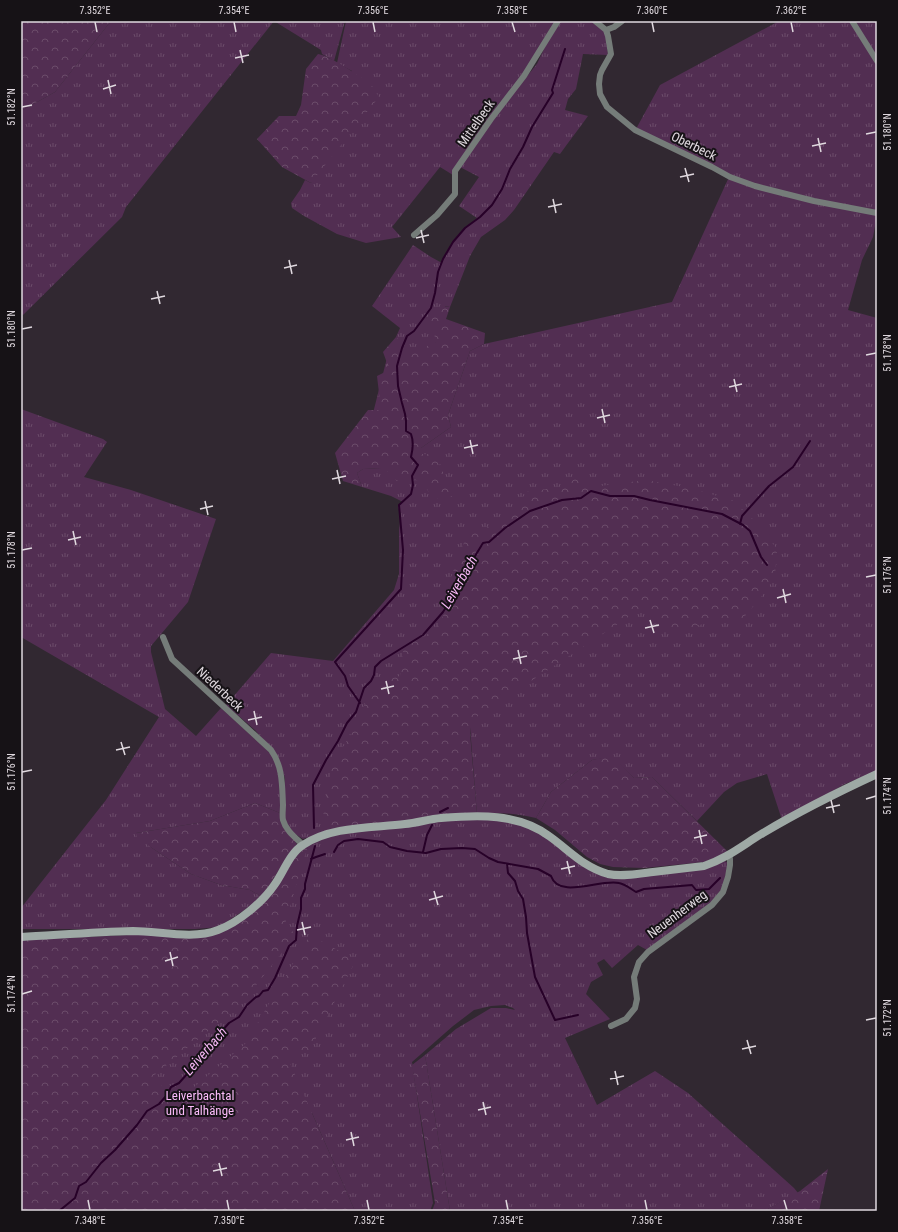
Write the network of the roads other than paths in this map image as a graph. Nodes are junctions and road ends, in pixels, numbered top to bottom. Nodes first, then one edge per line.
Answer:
1 (558, 21) edge
2 (595, 21) edge
3 (622, 21) edge
4 (852, 21) edge
5 (606, 30) junction
6 (877, 60) edge
7 (877, 213) edge
8 (414, 235) dead end
9 (163, 637) dead end
10 (877, 774) edge
11 (303, 845) junction
12 (729, 856) junction
13 (21, 937) edge
14 (611, 1026) dead end

1 - 8 street, Mittelbeck
2 - 5 street
3 - 5 street
4 - 6 street
5 - 7 street, Oberbeck
9 - 11 street, Niederbeck
10 - 12 street
11 - 12 street
11 - 13 street
12 - 14 street, Neuenherweg

